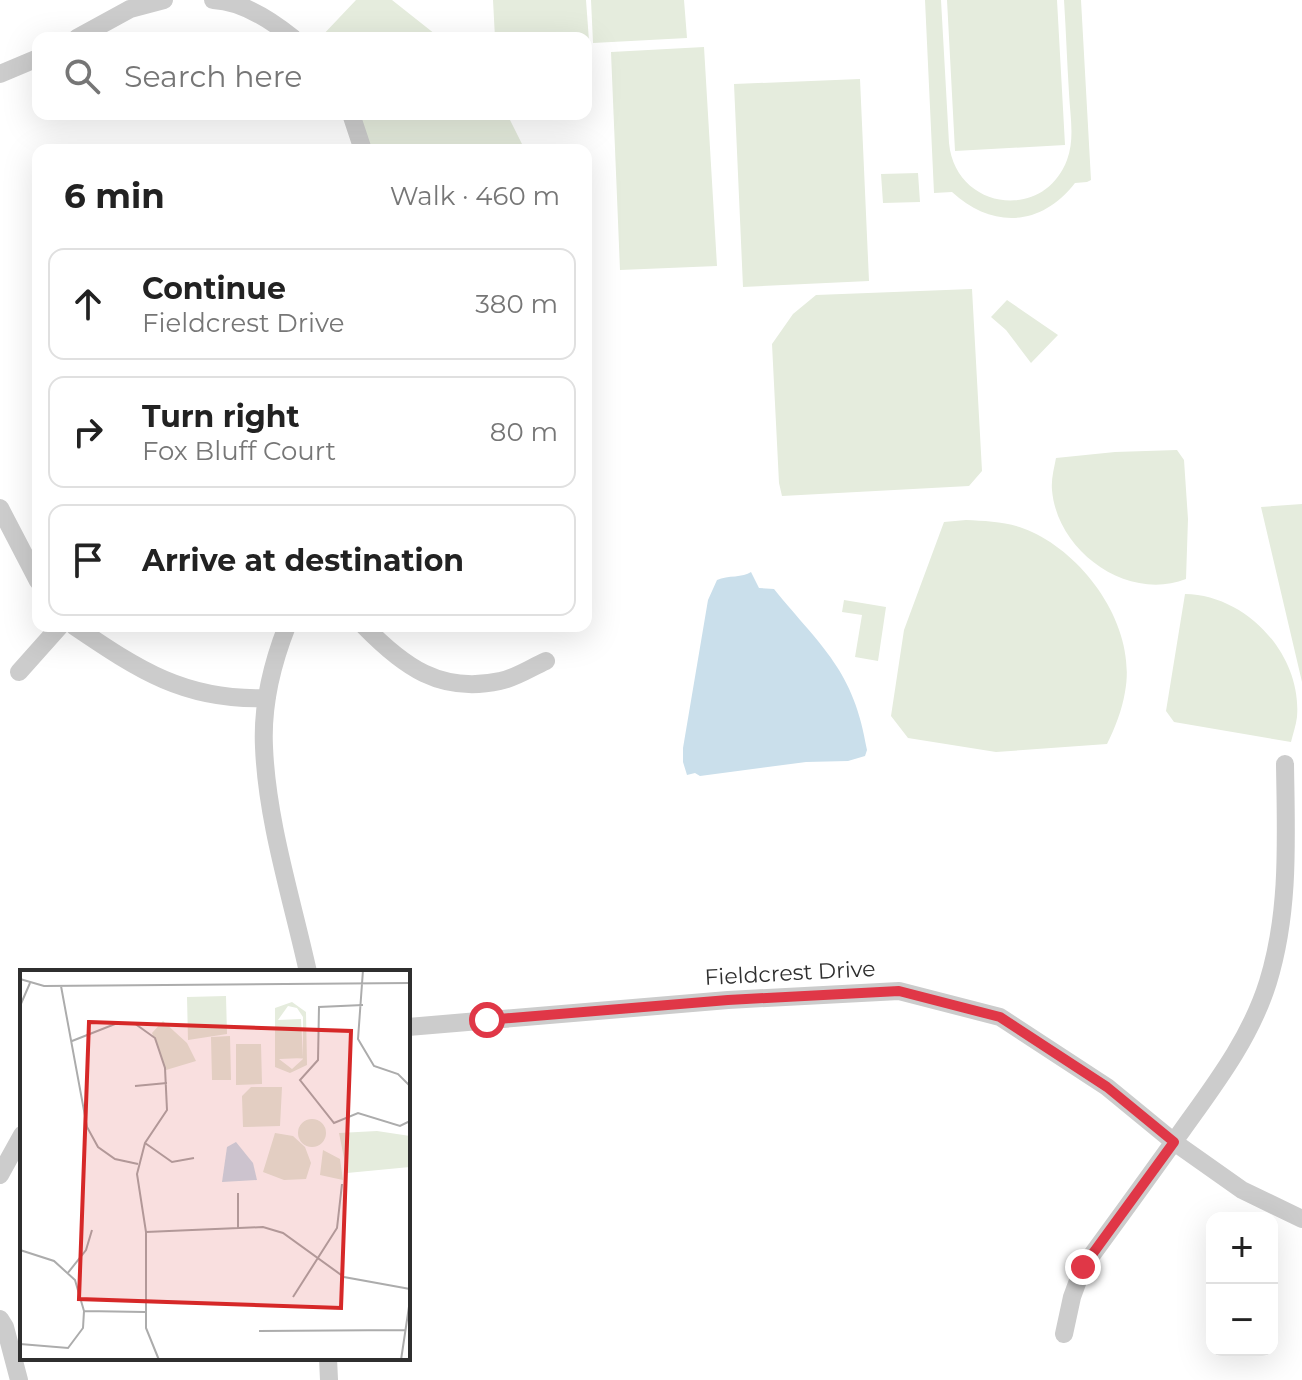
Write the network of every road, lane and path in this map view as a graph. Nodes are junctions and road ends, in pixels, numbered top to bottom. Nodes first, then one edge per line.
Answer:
1 (164, 0) edge
2 (213, 0) edge
3 (88, 32) edge
4 (286, 32) edge
5 (32, 61) edge
6 (0, 74) edge
7 (353, 120) edge
8 (361, 144) edge
9 (0, 508) edge
10 (32, 569) edge
11 (55, 632) edge
12 (83, 632) edge
13 (285, 632) edge
14 (371, 632) edge
15 (546, 661) dead end
16 (19, 672) dead end
17 (267, 698) junction
18 (1285, 764) dead end
19 (308, 970) edge
20 (410, 1027) edge
21 (20, 1139) edge
22 (1174, 1142) junction
23 (0, 1175) edge
24 (1302, 1219) edge
25 (0, 1319) edge
26 (1064, 1334) dead end
27 (328, 1360) edge
28 (19, 1380) edge
29 (329, 1380) edge

1 - 3 street
2 - 4 street
5 - 6 street
7 - 8 street
9 - 10 street
11 - 16 street
12 - 17 street
13 - 17 street
14 - 15 street
17 - 19 street
18 - 22 street
20 - 22 street, Fieldcrest Drive
21 - 23 street
22 - 24 street, Fieldcrest Drive
22 - 26 street
25 - 28 street
27 - 29 street

